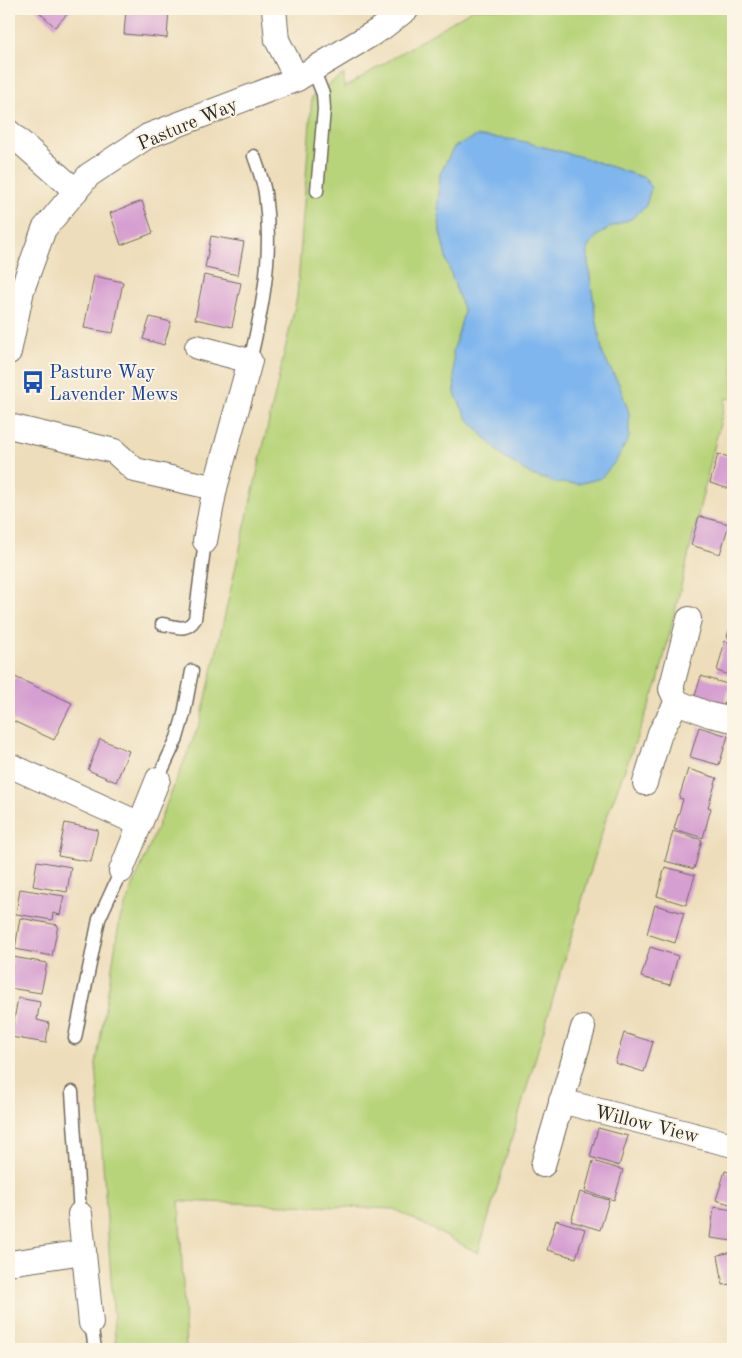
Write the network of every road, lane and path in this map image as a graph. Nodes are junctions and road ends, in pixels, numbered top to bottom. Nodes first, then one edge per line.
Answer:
1 (274, 9) edge
2 (407, 9) edge
3 (305, 74) junction
4 (9, 132) edge
5 (254, 156) dead end
6 (76, 191) junction
7 (316, 191) dead end
8 (197, 347) dead end
9 (9, 352) edge
10 (250, 361) junction
11 (9, 426) edge
12 (214, 488) junction
13 (205, 541) joint
14 (689, 619) dead end
15 (162, 624) dead end
16 (192, 671) dead end
17 (677, 702) junction
18 (733, 720) edge
19 (9, 765) edge
20 (158, 779) joint
21 (646, 783) dead end
22 (140, 824) junction
23 (121, 872) joint
24 (583, 1028) dead end
25 (75, 1038) dead end
26 (72, 1092) dead end
27 (561, 1101) junction
28 (733, 1145) edge
29 (542, 1165) dead end
30 (80, 1214) joint
31 (84, 1252) junction
32 (9, 1263) edge
33 (92, 1323) joint
34 (95, 1349) edge

1 - 3 street
2 - 3 street, Pasture Way
3 - 6 street, Pasture Way
3 - 7 lane
4 - 6 street
5 - 10 lane
6 - 9 street, Pasture Way
8 - 10 street
10 - 12 street
11 - 12 street
12 - 13 street
13 - 15 lane
14 - 17 street
16 - 20 lane
17 - 18 street
17 - 21 street
19 - 22 street
20 - 22 street
22 - 23 street
23 - 25 lane
24 - 27 street
26 - 30 lane
27 - 28 street, Willow View
27 - 29 street
30 - 31 street
31 - 32 street
31 - 33 street
33 - 34 lane

